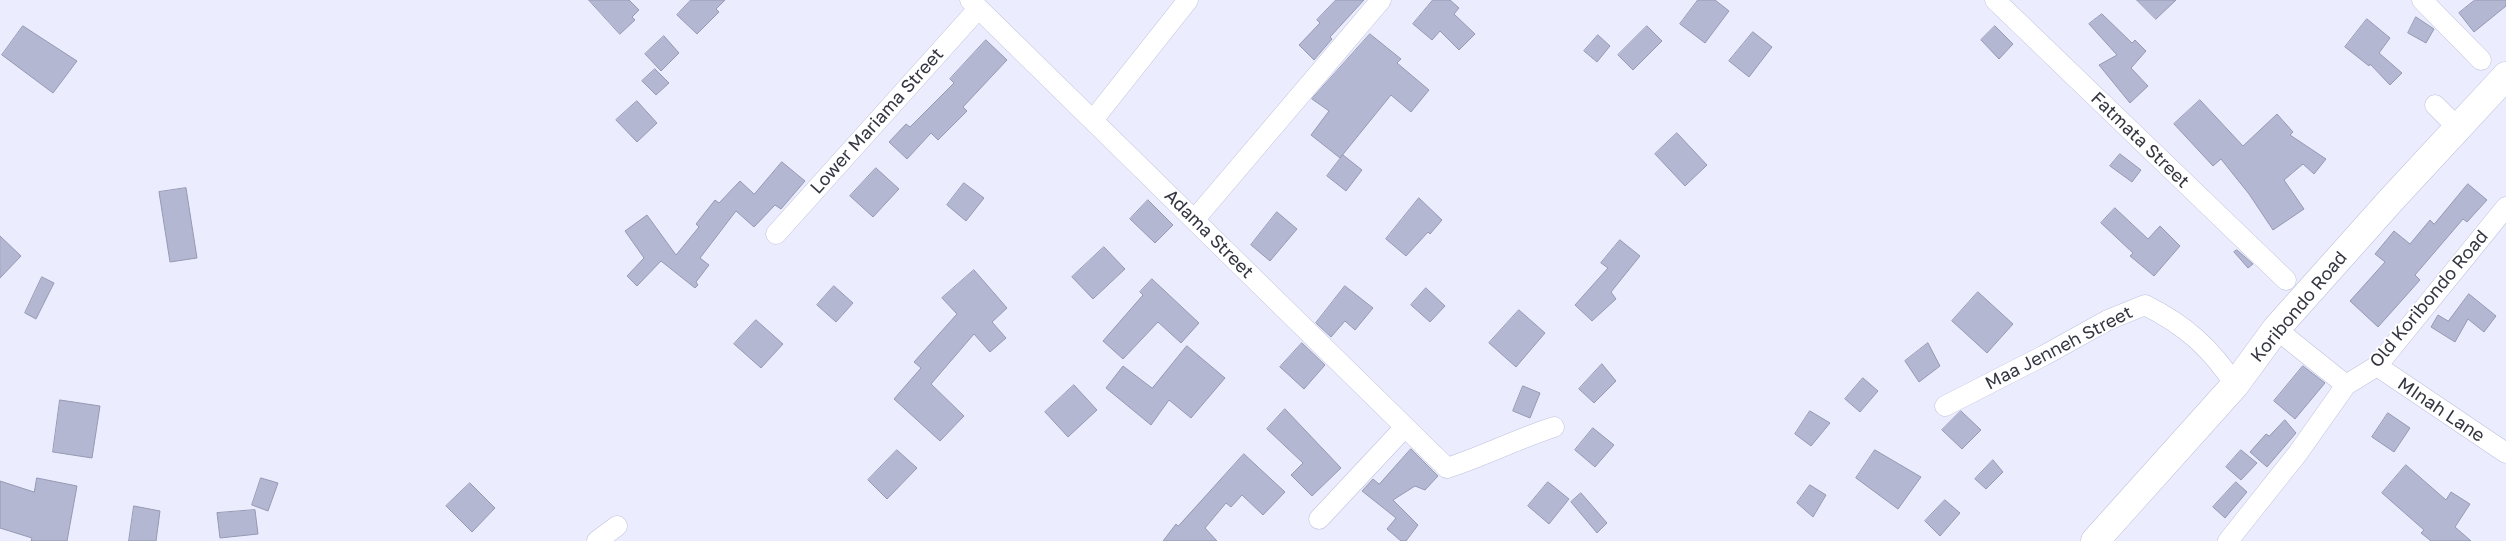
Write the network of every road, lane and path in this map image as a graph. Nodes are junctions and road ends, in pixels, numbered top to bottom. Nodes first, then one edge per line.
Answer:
1 (1188, 0) edge
2 (1381, 0) edge
3 (1995, 0) edge
4 (2422, 0) edge
5 (972, 2) edge
6 (2481, 60) dead end
7 (2506, 76) edge
8 (2435, 105) dead end
9 (1093, 120) junction
10 (2458, 128) junction
11 (2506, 207) edge
12 (1194, 219) junction
13 (776, 234) dead end
14 (2286, 280) dead end
15 (2276, 329) junction
16 (2377, 366) junction
17 (2235, 385) junction
18 (2346, 385) junction
19 (1945, 406) dead end
20 (1405, 427) junction
21 (1554, 427) dead end
22 (2506, 453) edge
23 (1319, 519) dead end
24 (616, 526) dead end
25 (597, 541) edge
26 (2095, 541) edge
27 (2228, 541) edge

1 - 9 street
2 - 12 street
3 - 14 street, Fatmata Street
4 - 6 street
5 - 9 street, Adama Street
5 - 13 street, Lower Mariama Street
7 - 10 highway, Koribondo Road
8 - 10 street
9 - 12 street, Adama Street
10 - 15 highway, Koribondo Road
11 - 16 street, Old Koribondo Road
12 - 20 street, Adama Street
15 - 17 highway, Koribondo Road
15 - 18 street
16 - 18 street, Old Koribondo Road
16 - 22 street, MInah Lane
17 - 19 street, Maa Jenneh Street
17 - 26 highway, Koribondo Road
18 - 27 street, Old Koribondo Road
20 - 21 street, Adama Street
20 - 23 street
24 - 25 street

